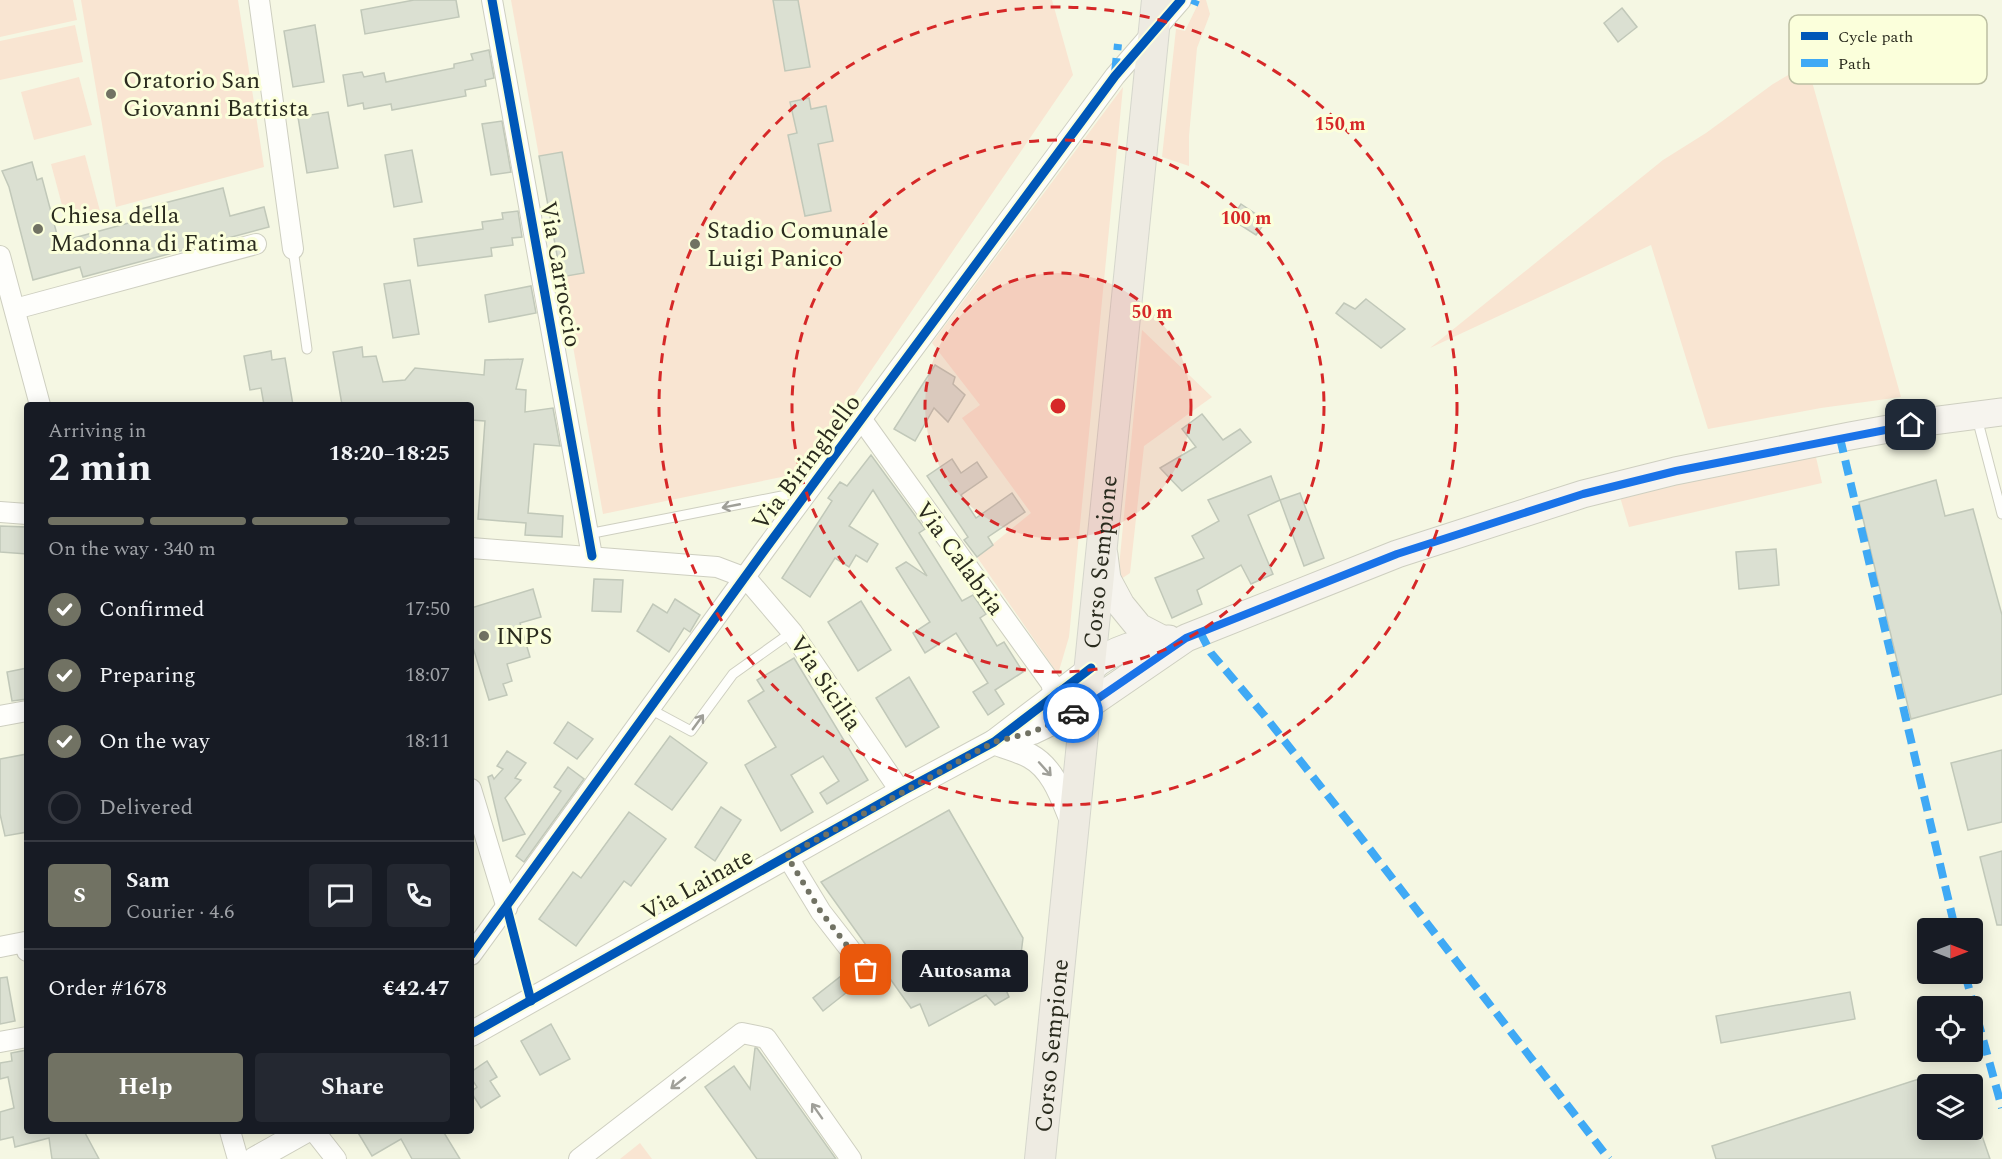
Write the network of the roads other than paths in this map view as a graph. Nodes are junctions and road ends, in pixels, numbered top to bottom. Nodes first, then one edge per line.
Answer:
1 (259, 0) edge
2 (492, 0) edge
3 (1181, 0) edge
4 (1156, 14) edge
5 (256, 244) dead end
6 (293, 249) joint
7 (0, 256) edge
8 (3, 280) edge
9 (15, 309) junction
10 (307, 349) dead end
11 (39, 402) edge
12 (1989, 414) edge
13 (862, 420) junction
14 (809, 490) junction
15 (0, 512) edge
16 (24, 514) edge
17 (2002, 514) edge
18 (588, 534) junction
19 (474, 548) edge
20 (1103, 548) junction
21 (592, 556) junction
22 (746, 578) junction
23 (792, 632) junction
24 (1175, 639) junction
25 (1091, 668) junction
26 (1055, 697) junction
27 (1087, 706) junction
28 (650, 709) junction
29 (24, 712) edge
30 (0, 716) edge
31 (994, 742) junction
32 (901, 792) junction
33 (474, 799) edge
34 (1072, 823) junction
35 (787, 856) junction
36 (507, 908) junction
37 (24, 946) edge
38 (0, 947) edge
39 (474, 951) edge
40 (866, 970) dead end
41 (474, 1032) edge
42 (24, 1038) edge
43 (0, 1042) edge
44 (231, 1134) edge
45 (300, 1134) edge
46 (316, 1134) edge
47 (238, 1159) edge
48 (255, 1159) edge
49 (336, 1159) edge
50 (579, 1159) edge
51 (851, 1159) edge
52 (1040, 1159) edge

1 - 6 street
2 - 18 street, Via Carroccio
3 - 4 street, Via Biringhello
4 - 13 street, Via Biringhello
4 - 20 main road, Corso Sempione
5 - 9 street
6 - 10 lane
7 - 8 street
8 - 9 street
9 - 11 street
12 - 17 lane
12 - 24 main road, Via Lainate
13 - 14 street, Via Biringhello
13 - 26 street, Via Calabria
14 -> 18 lane
14 - 22 street, Via Biringhello
15 - 16 street
18 - 21 street, Via Carroccio
19 - 21 street
20 - 24 main road
20 - 25 main road, Corso Sempione
21 - 22 street
22 - 23 street, Via Sicilia
22 - 28 street, Via Biringhello
28 -> 23 lane
23 - 32 street, Via Sicilia
24 - 25 main road, Via Lainate
24 - 27 main road, Via Lainate
25 - 26 street, Via Lainate
25 - 27 main road, Corso Sempione
26 - 31 street, Via Lainate
27 - 31 street, Via Lainate
27 - 34 main road, Corso Sempione
28 - 36 street, Via Biringhello
29 - 30 street
31 - 32 street, Via Lainate
31 -> 34 street
32 - 35 street, Via Lainate
33 - 36 street
34 - 52 main road, Corso Sempione
35 - 40 street
35 - 41 street, Via Lainate
36 - 39 street, Via Biringhello
37 - 38 street
42 - 43 street
44 - 47 street
45 - 48 street
46 - 49 street
51 -> 50 street

